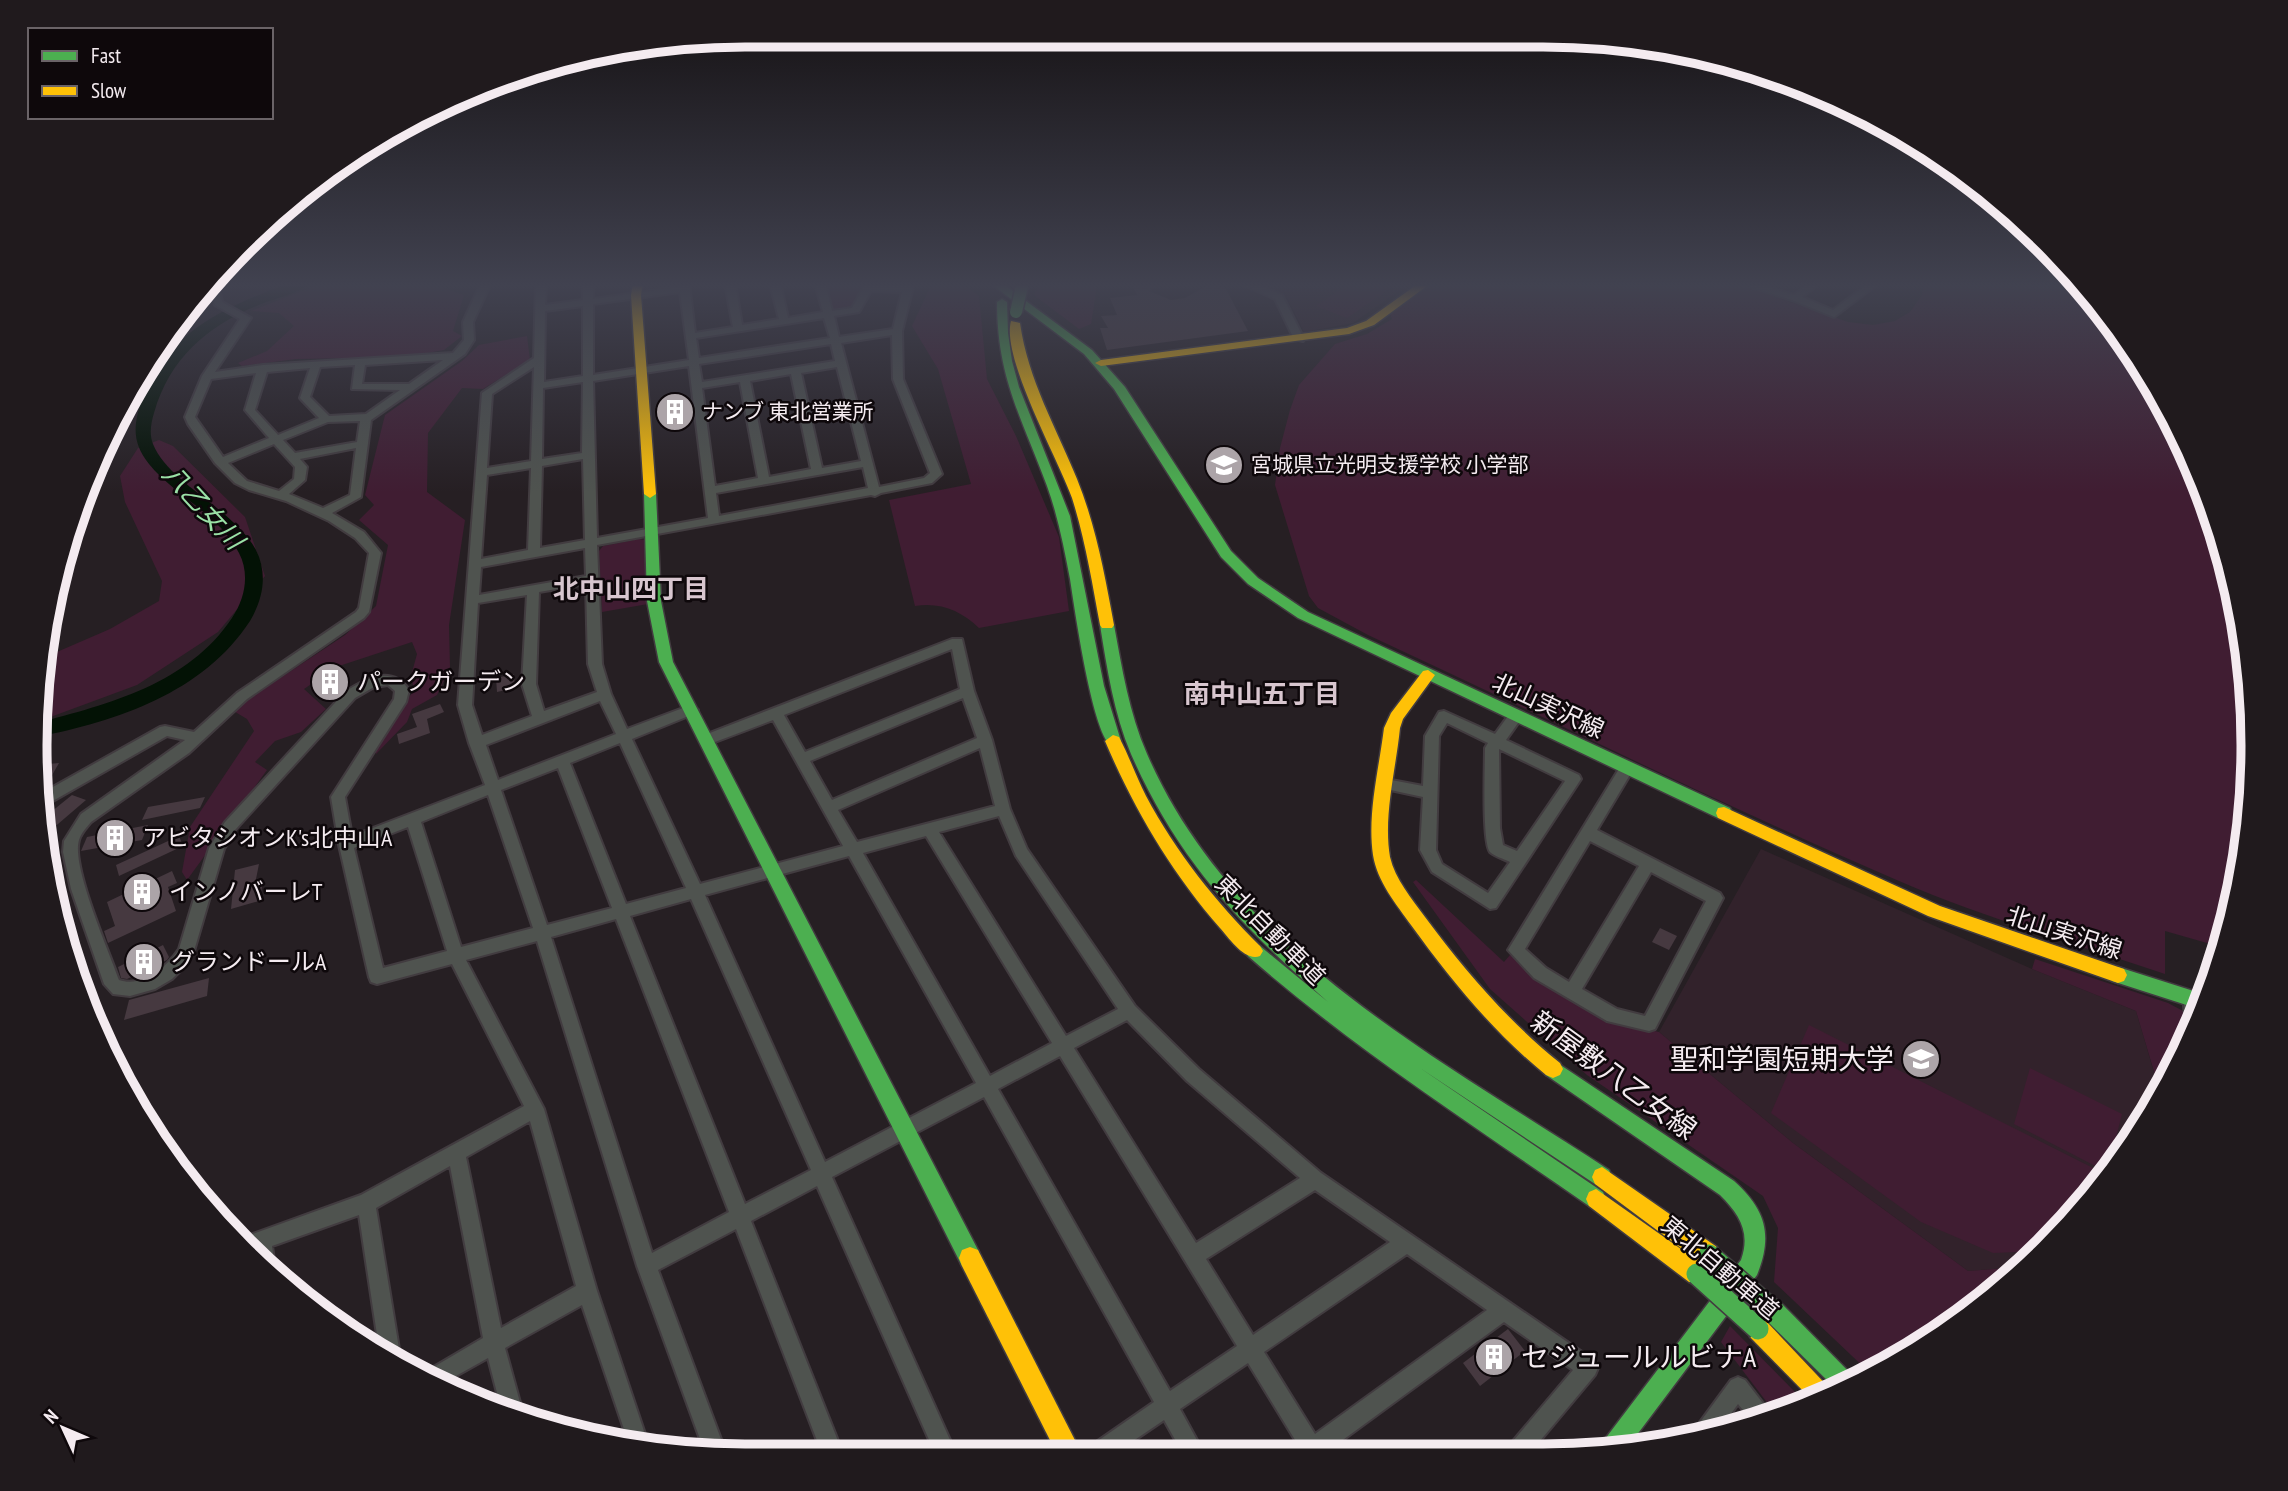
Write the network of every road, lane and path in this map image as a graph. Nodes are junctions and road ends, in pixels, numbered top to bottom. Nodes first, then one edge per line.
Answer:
1 (224, 353) edge
2 (457, 353) edge
3 (538, 353) edge
4 (588, 353) edge
5 (642, 353) edge
6 (694, 353) edge
7 (752, 353) edge
8 (839, 353) edge
9 (897, 353) edge
10 (1001, 353) edge
11 (1018, 353) edge
12 (1087, 353) edge
13 (1191, 353) edge
14 (454, 356) junction
15 (538, 360) junction
16 (695, 362) junction
17 (360, 363) junction
18 (842, 363) junction
19 (1101, 363) junction
20 (316, 364) junction
21 (263, 368) junction
22 (643, 369) junction
23 (795, 371) junction
24 (207, 376) junction
25 (588, 378) junction
26 (746, 379) junction
27 (539, 386) junction
28 (698, 386) junction
29 (414, 387) junction
30 (368, 417) junction
31 (326, 419) junction
32 (277, 439) junction
33 (362, 444) junction
34 (588, 455) junction
35 (294, 457) junction
36 (223, 461) junction
37 (536, 463) junction
38 (868, 463) junction
39 (817, 471) junction
40 (482, 472) junction
41 (764, 480) junction
42 (711, 489) junction
43 (875, 493) junction
44 (281, 495) junction
45 (320, 514) junction
46 (714, 522) junction
47 (653, 532) junction
48 (592, 543) junction
49 (534, 553) junction
50 (475, 564) junction
51 (592, 579) junction
52 (533, 589) junction
53 (473, 600) junction
54 (1428, 675) junction
55 (967, 691) junction
56 (604, 694) junction
57 (691, 710) junction
58 (776, 713) junction
59 (1516, 716) junction
60 (540, 719) junction
61 (624, 736) junction
62 (196, 737) junction
63 (707, 740) junction
64 (985, 740) junction
65 (1496, 741) junction
66 (476, 743) junction
67 (804, 758) junction
68 (562, 761) junction
69 (1627, 768) junction
70 (1386, 784) junction
71 (493, 787) junction
72 (1429, 792) junction
73 (50, 797) edge
74 (830, 807) junction
75 (1003, 809) junction
76 (413, 819) junction
77 (930, 830) junction
78 (1587, 832) junction
79 (346, 845) junction
80 (852, 848) junction
81 (1520, 860) junction
82 (1648, 864) junction
83 (772, 870) junction
84 (696, 892) junction
85 (621, 912) junction
86 (542, 932) junction
87 (456, 956) junction
88 (1572, 992) junction
89 (2193, 999) edge
90 (1129, 1011) junction
91 (1062, 1046) junction
92 (986, 1085) junction
93 (535, 1110) junction
94 (906, 1130) junction
95 (457, 1155) junction
96 (821, 1174) junction
97 (1315, 1179) junction
98 (366, 1203) junction
99 (741, 1216) junction
100 (255, 1242) edge
101 (1406, 1243) junction
102 (1193, 1256) junction
103 (647, 1266) junction
104 (587, 1291) junction
105 (1502, 1311) junction
106 (494, 1343) junction
107 (388, 1345) edge
108 (1249, 1350) junction
109 (440, 1373) edge
110 (1840, 1377) edge
111 (1816, 1388) edge
112 (510, 1403) edge
113 (1167, 1405) junction
114 (1757, 1410) edge
115 (1712, 1423) edge
116 (636, 1435) edge
117 (1619, 1439) edge
118 (712, 1443) edge
119 (829, 1444) edge
120 (942, 1444) edge
121 (1065, 1444) edge
122 (1111, 1444) edge
123 (1189, 1444) edge
124 (1309, 1444) edge
125 (1323, 1444) edge
126 (1523, 1444) edge

1 - 24 street
2 - 14 street
3 - 15 street
4 - 25 street
5 - 22 main road
6 - 16 street
7 - 16 street
8 - 18 street
9 - 43 street
10 - 111 main road, 東北自動車道, bridge
11 - 110 main road, 東北自動車道, bridge
12 - 19 main road, 北山実沢線
13 - 19 main road
14 - 17 street
14 - 29 street
15 - 27 street
15 - 40 street
16 - 22 street
16 - 28 street
17 - 20 street
17 - 29 street
18 - 23 street
18 - 38 street
19 - 54 main road, 北山実沢線
20 - 21 street
20 - 31 street
21 - 24 street
21 - 32 street
22 - 25 street
22 - 47 main road
23 - 26 street
23 - 39 street
24 - 36 street
25 - 27 street
25 - 34 street
26 - 28 street
26 - 41 street
27 - 37 street
28 - 42 street
29 - 30 street
30 - 31 street
30 - 33 street
31 - 32 street
32 - 35 street
32 - 36 street
33 - 35 street
33 - 45 street
34 - 37 street
34 - 48 street
35 - 44 street
36 - 44 street
37 - 40 street
37 - 49 street
38 - 39 street
38 - 43 street
39 - 41 street
40 - 50 street
41 - 42 street
42 - 46 street
43 - 46 street
44 - 45 street
45 - 62 street
46 - 47 street
47 - 48 street
47 - 57 main road
48 - 49 street
48 - 51 street
49 - 50 street
50 - 53 street
51 - 52 street
51 - 56 street
52 - 53 street
52 - 60 street
53 - 66 street
54 - 59 main road, 北山実沢線
54 - 70 main road, 新屋敷八乙女線
55 - 58 street
55 - 64 street
55 - 67 street
56 - 60 street
56 - 61 street
57 - 61 street
57 - 63 main road
58 - 63 street
58 - 67 street
59 - 65 street
59 - 69 main road, 北山実沢線
60 - 66 street
61 - 68 street
61 - 84 street
62 - 73 street
62 - 79 street
63 - 83 main road
64 - 74 street
64 - 75 street
65 - 72 street
65 - 81 street
65 - 81 street
66 - 71 street
67 - 74 street
68 - 71 street
68 - 85 street
69 - 78 street
69 - 89 main road, 北山実沢線
70 - 72 street
70 - 117 main road, 新屋敷八乙女線
71 - 76 street
71 - 86 street
72 - 81 street
74 - 80 street
75 - 77 street
75 - 90 street
76 - 79 street
76 - 87 street
77 - 80 street
77 - 91 street
78 - 82 street
78 - 88 street
79 - 87 street
80 - 83 street
80 - 92 street
82 - 88 street
82 - 88 street
83 - 84 street
83 - 94 main road
84 - 85 street
84 - 96 street
85 - 86 street
85 - 99 street
86 - 87 street
86 - 103 street
87 - 93 street
90 - 91 street
90 - 97 street
91 - 92 street
91 - 102 street
92 - 94 street
92 - 113 street
93 - 95 street
93 - 104 street
94 - 96 street
94 - 121 main road
95 - 98 street
95 - 106 street
96 - 99 street
96 - 120 street
97 - 101 street
97 - 102 street
98 - 100 street
98 - 107 street
99 - 103 street
99 - 119 street
101 - 105 street
101 - 108 street
102 - 108 street
103 - 118 street
104 - 106 street
104 - 116 street
105 - 125 street
105 - 126 street
106 - 109 street
106 - 112 street
108 - 113 street
108 - 124 street
113 - 122 street
113 - 123 street
114 - 115 street

